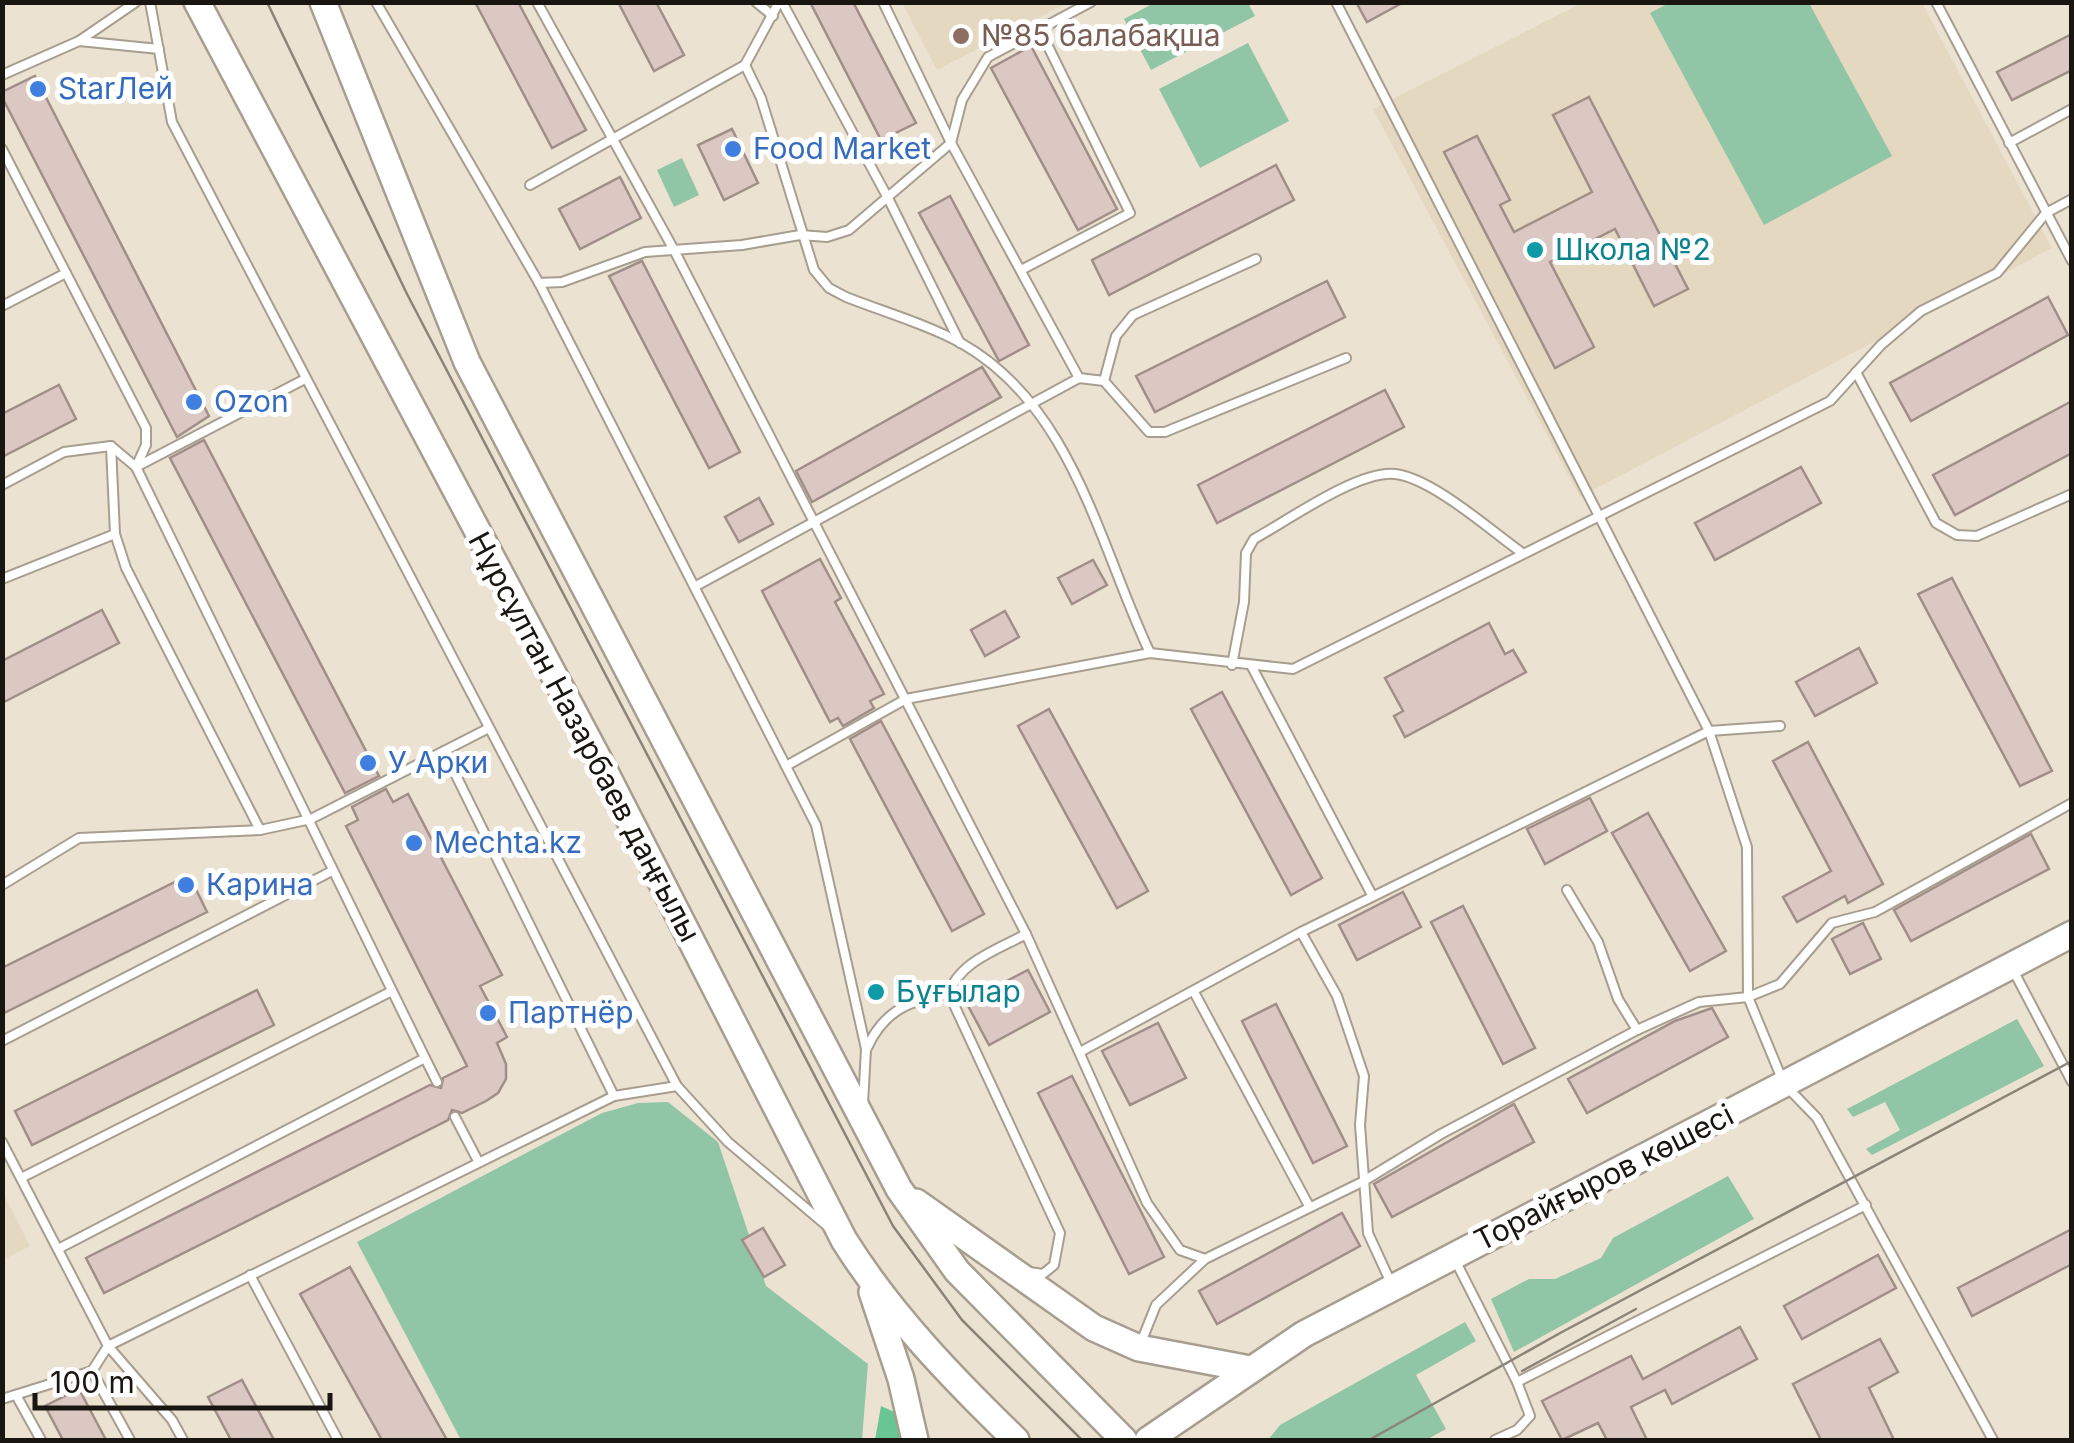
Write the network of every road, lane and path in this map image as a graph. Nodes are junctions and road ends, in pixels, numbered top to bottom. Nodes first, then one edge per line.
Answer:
1 (136, 2) edge
2 (150, 2) edge
3 (197, 2) edge
4 (322, 2) edge
5 (376, 2) edge
6 (537, 2) edge
7 (756, 2) edge
8 (781, 2) edge
9 (883, 2) edge
10 (1090, 2) edge
11 (1336, 2) edge
12 (1936, 2) edge
13 (774, 16) junction
14 (1040, 30) junction
15 (79, 41) junction
16 (159, 49) junction
17 (744, 65) junction
18 (2, 75) edge
19 (2072, 109) edge
20 (614, 140) junction
21 (951, 143) junction
22 (2009, 143) junction
23 (2, 149) edge
24 (530, 185) dead end
25 (2072, 199) edge
26 (889, 200) junction
27 (2046, 213) junction
28 (800, 235) junction
29 (674, 250) junction
30 (1256, 259) dead end
31 (2072, 261) edge
32 (1023, 269) junction
33 (66, 273) junction
34 (539, 283) junction
35 (2, 306) edge
36 (960, 342) junction
37 (1346, 358) dead end
38 (1856, 372) junction
39 (1079, 378) junction
40 (305, 379) junction
41 (1104, 381) junction
42 (1031, 401) junction
43 (112, 446) junction
44 (136, 467) junction
45 (2, 485) edge
46 (2072, 494) edge
47 (1596, 514) junction
48 (817, 524) junction
49 (115, 534) junction
50 (1521, 552) junction
51 (2, 579) edge
52 (696, 586) junction
53 (1150, 652) junction
54 (1232, 665) junction
55 (1252, 667) junction
56 (906, 698) junction
57 (1780, 726) dead end
58 (487, 729) junction
59 (1709, 731) junction
60 (444, 751) junction
61 (786, 766) junction
62 (2072, 803) edge
63 (311, 819) junction
64 (260, 830) junction
65 (332, 871) junction
66 (2, 885) edge
67 (1567, 890) dead end
68 (1372, 894) junction
69 (1301, 932) junction
70 (1026, 934) junction
71 (2072, 934) edge
72 (2010, 966) junction
73 (392, 991) junction
74 (1194, 992) junction
75 (950, 994) junction
76 (1748, 996) junction
77 (1637, 1030) junction
78 (2, 1040) edge
79 (866, 1049) junction
80 (1080, 1052) junction
81 (424, 1058) junction
82 (437, 1082) dead end
83 (2072, 1082) edge
84 (1784, 1084) junction
85 (678, 1086) junction
86 (614, 1096) junction
87 (455, 1117) dead end
88 (862, 1123) junction
89 (2, 1142) edge
90 (478, 1161) junction
91 (21, 1178) junction
92 (1362, 1182) junction
93 (898, 1190) junction
94 (1866, 1204) junction
95 (1310, 1206) junction
96 (844, 1240) junction
97 (58, 1249) junction
98 (1454, 1256) junction
99 (1204, 1259) junction
100 (1008, 1270) junction
101 (250, 1274) junction
102 (867, 1277) junction
103 (1393, 1287) junction
104 (108, 1346) junction
105 (1138, 1348) junction
106 (1250, 1369) junction
107 (92, 1371) junction
108 (1517, 1382) junction
109 (16, 1394) junction
110 (2, 1399) edge
111 (40, 1440) edge
112 (130, 1440) edge
113 (184, 1440) edge
114 (338, 1440) edge
115 (915, 1440) edge
116 (1016, 1440) edge
117 (1124, 1440) edge
118 (1148, 1440) edge
119 (1495, 1440) edge
120 (1993, 1440) edge

1 - 15 lane
2 - 16 lane
3 - 96 main road, Нұрсұлтан Назарбаев даңғылы
4 - 88 main road
5 - 34 lane
6 - 20 lane
7 - 13 lane
8 - 13 lane
8 - 26 lane
9 - 21 lane
10 - 14 lane
11 - 47 lane
12 - 22 lane
13 - 17 lane
14 - 21 lane
14 - 32 lane
15 - 16 lane
15 - 18 lane
16 - 40 lane
17 - 20 lane
17 - 28 lane
19 - 22 lane
20 - 24 lane
20 - 29 lane
21 - 26 lane
21 - 32 lane
22 - 27 lane
23 - 33 lane
25 - 27 lane
26 - 28 lane
26 - 36 lane
27 - 31 lane
27 - 38 lane
28 - 29 lane
28 - 36 lane
29 - 34 lane
29 - 48 lane
30 - 41 lane
32 - 39 lane
33 - 35 lane
33 - 44 lane
34 - 52 lane
36 - 42 lane
37 - 41 lane
38 - 46 lane
38 - 47 lane
39 - 41 lane
39 - 42 lane
40 - 44 lane
40 - 58 lane
42 - 48 lane
42 - 53 lane
43 - 44 lane
43 - 45 lane
43 - 49 lane
44 - 63 lane
47 - 50 lane
47 - 59 lane
48 - 52 lane
48 - 56 lane
49 - 51 lane
49 - 64 lane
50 - 54 lane
50 - 55 lane
52 - 61 lane
53 - 54 lane
53 - 56 lane
54 - 55 lane
55 - 68 lane
56 - 61 lane
56 - 70 lane
57 - 59 lane
58 - 60 lane
58 - 85 lane
59 - 68 lane
59 - 76 lane
60 - 63 lane
60 - 86 lane
61 - 79 lane
62 - 76 lane
63 - 64 lane
63 - 65 lane
64 - 66 lane
65 - 73 lane
65 - 78 lane
67 - 77 lane
68 - 69 lane
69 - 74 lane
69 - 92 lane
70 - 75 lane
70 - 80 lane
71 - 72 main road, Торайғыров көшесі
72 - 83 lane
72 - 84 main road, Торайғыров көшесі
73 - 81 lane
73 - 91 lane
74 - 80 lane
74 - 95 lane
75 - 79 lane
75 - 100 lane
76 - 77 lane
76 - 84 lane
77 - 92 lane
79 - 88 lane
80 - 99 lane
81 - 82 lane
81 - 97 lane
84 - 94 lane
84 - 98 main road, Торайғыров көшесі
85 - 86 lane
85 - 96 lane
86 - 90 lane
87 - 90 lane
88 - 93 main road
89 - 91 lane
90 - 101 lane
91 - 97 lane
92 - 95 lane
92 - 103 lane
93 - 100 main road
93 - 117 main road
94 - 108 lane
94 - 120 lane
95 - 99 lane
96 - 102 main road, Нұрсұлтан Назарбаев даңғылы
97 - 104 lane
98 - 103 main road, Торайғыров көшесі
98 - 108 lane
99 - 105 lane
100 - 105 main road
101 - 104 lane
101 - 114 lane
102 - 115 main road
102 - 116 main road, Нұрсұлтан Назарбаев даңғылы
103 - 106 main road, Торайғыров көшесі
104 - 107 lane
104 - 113 lane
105 - 106 main road
106 - 118 main road, Торайғыров көшесі
107 - 109 lane
107 - 112 lane
108 - 119 lane
109 - 110 lane
109 - 111 lane

